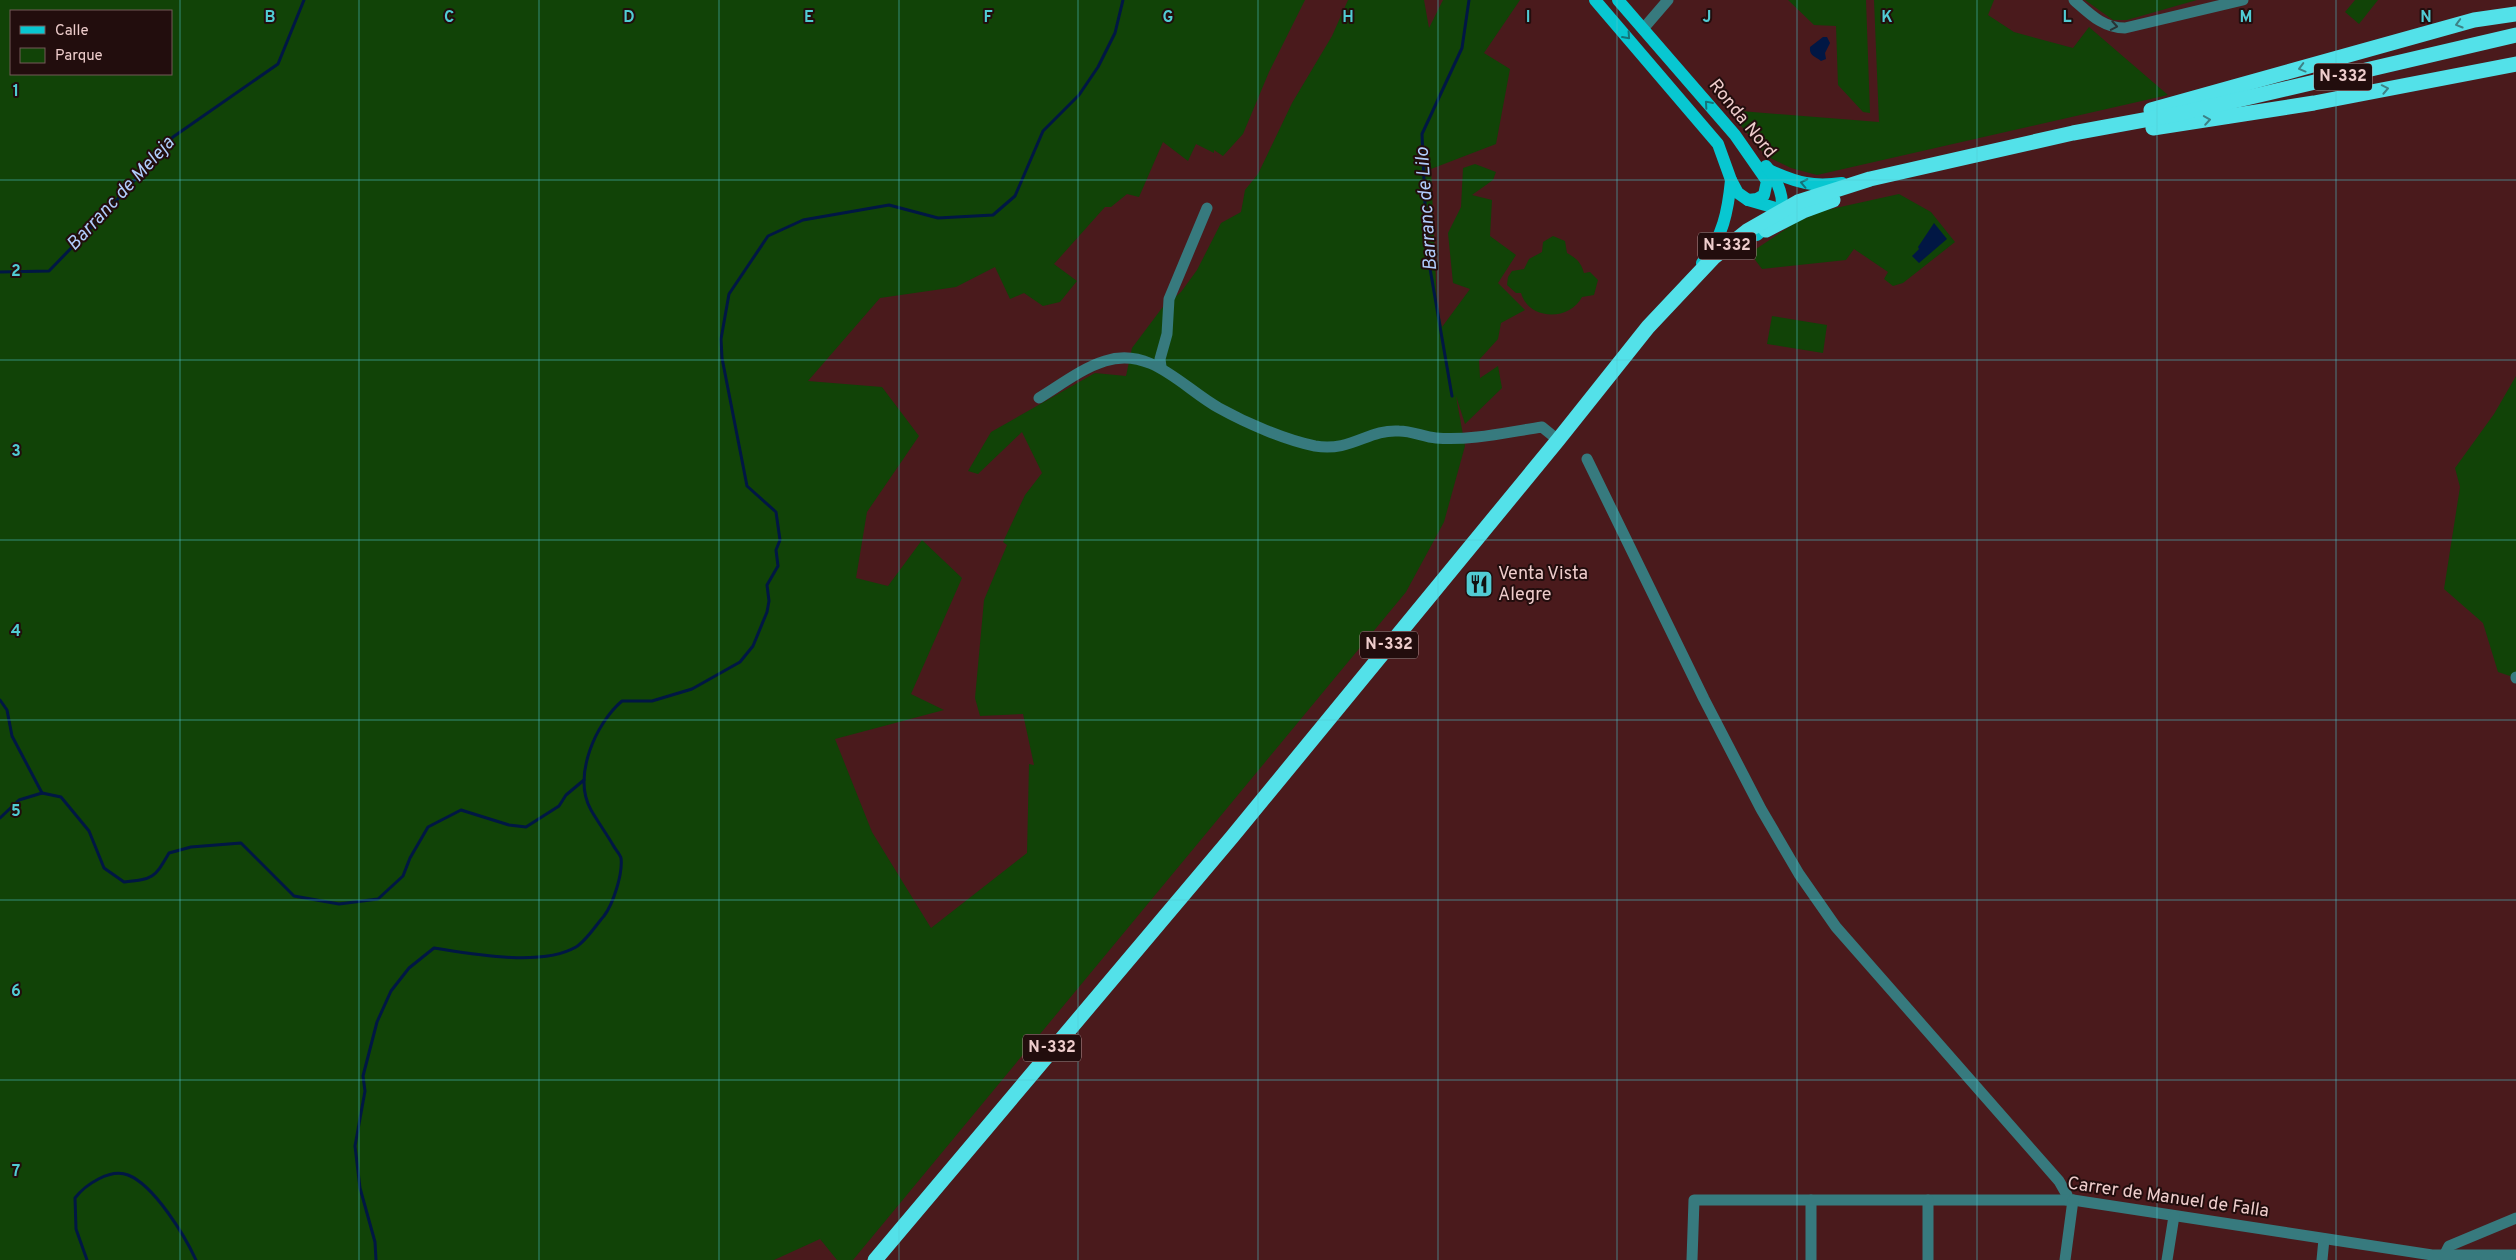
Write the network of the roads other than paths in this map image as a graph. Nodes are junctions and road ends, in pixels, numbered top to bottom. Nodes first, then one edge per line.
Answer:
1 (1594, 0) edge
2 (1618, 0) edge
3 (1668, 0) edge
4 (2074, 0) edge
5 (2243, 0) edge
6 (2513, 13) edge
7 (1643, 29) junction
8 (2510, 37) edge
9 (2516, 64) edge
10 (2182, 113) junction
11 (2072, 133) junction
12 (2090, 138) junction
13 (1749, 155) junction
14 (1771, 171) junction
15 (1870, 179) junction
16 (1731, 180) junction
17 (1748, 200) junction
18 (1207, 208) dead end
19 (1780, 211) junction
20 (1803, 211) junction
21 (1757, 235) junction
22 (1681, 289) junction
23 (1161, 367) junction
24 (1039, 398) dead end
25 (1570, 425) junction
26 (1558, 440) junction
27 (1587, 459) dead end
28 (1811, 1200) junction
29 (1928, 1200) junction
30 (2070, 1200) junction
31 (2174, 1216) junction
32 (2516, 1218) edge
33 (2324, 1239) junction
34 (2516, 1255) edge
35 (2444, 1256) junction
36 (2431, 1258) edge
37 (875, 1260) edge
38 (1692, 1260) edge
39 (1811, 1260) edge
40 (1928, 1260) edge
41 (2065, 1260) edge
42 (2167, 1260) edge
43 (2322, 1260) edge

1 -> 16 main road, Ronda Nord
2 - 7 main road, Ronda Nord
3 - 7 street
4 -> 5 street
6 -> 11 highway
13 -> 7 main road, Ronda Nord
8 - 10 highway, N-332
12 -> 9 highway
10 - 11 highway, N-332
10 - 12 highway, N-332
11 - 15 highway, N-332
12 - 20 highway, N-332
13 - 14 main road
13 - 17 main road, Ronda Nord
15 -> 14 main road
14 - 19 main road
15 - 19 highway, N-332
16 - 17 main road, Ronda Nord
16 - 22 main road
17 - 19 main road
18 - 23 street
19 - 20 main road
19 - 21 main road
19 - 22 highway, N-332
20 - 21 highway, N-332
21 - 25 highway, N-332
22 - 25 highway, N-332
23 - 24 street
23 - 26 street
25 - 26 highway, N-332
26 - 37 highway, N-332
27 - 30 street
28 - 29 street, Carrer de Manuel de Falla
28 - 38 street, Carrer de Manuel de Falla
28 - 39 street
29 - 30 street, Carrer de Manuel de Falla
29 - 40 street
30 - 31 street, Carrer de Manuel de Falla
30 - 41 street
31 - 33 street, Carrer de Manuel de Falla
31 - 42 street
32 - 35 street
33 - 36 street, Carrer de Manuel de Falla
33 - 43 street
34 - 35 street, Carrer de Manuel de Falla
35 - 36 street, Carrer de Manuel de Falla

